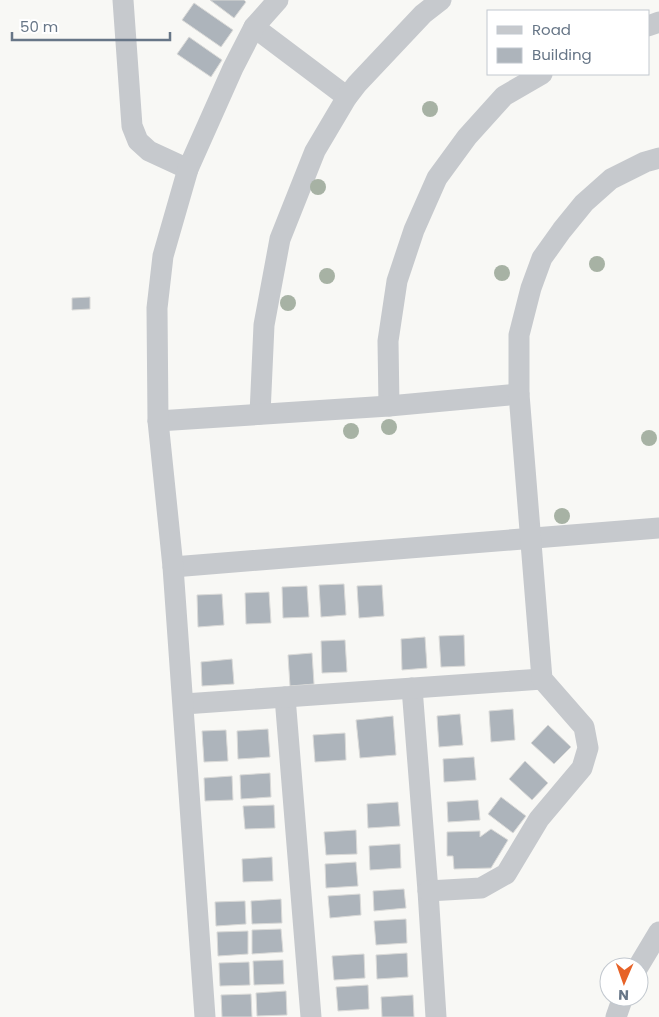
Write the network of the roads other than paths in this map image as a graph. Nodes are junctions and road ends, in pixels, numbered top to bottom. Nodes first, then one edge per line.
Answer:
1 (124, 0) edge
2 (278, 0) edge
3 (441, 0) edge
4 (254, 27) junction
5 (540, 75) edge
6 (347, 97) junction
7 (659, 158) edge
8 (188, 169) junction
9 (519, 394) junction
10 (389, 406) junction
11 (260, 414) junction
12 (158, 421) junction
13 (659, 528) edge
14 (532, 539) junction
15 (173, 567) junction
16 (542, 679) junction
17 (412, 688) junction
18 (285, 697) junction
19 (184, 704) junction
20 (428, 892) junction
21 (659, 932) edge
22 (644, 957) edge
23 (205, 1017) edge
24 (311, 1017) edge
25 (436, 1017) edge

1 - 8 street
2 - 4 street
3 - 6 street
4 - 6 street
4 - 8 street
5 - 10 street
6 - 11 street
7 - 9 street
8 - 12 street
9 - 10 street
9 - 14 street
10 - 11 street
11 - 12 street
12 - 15 street
13 - 14 street
14 - 15 street
14 - 16 street
15 - 19 street
16 - 17 street
16 - 20 street
17 - 18 street
17 - 20 street
18 - 19 street
18 - 24 street
19 - 23 street
20 - 25 street
21 - 22 street

